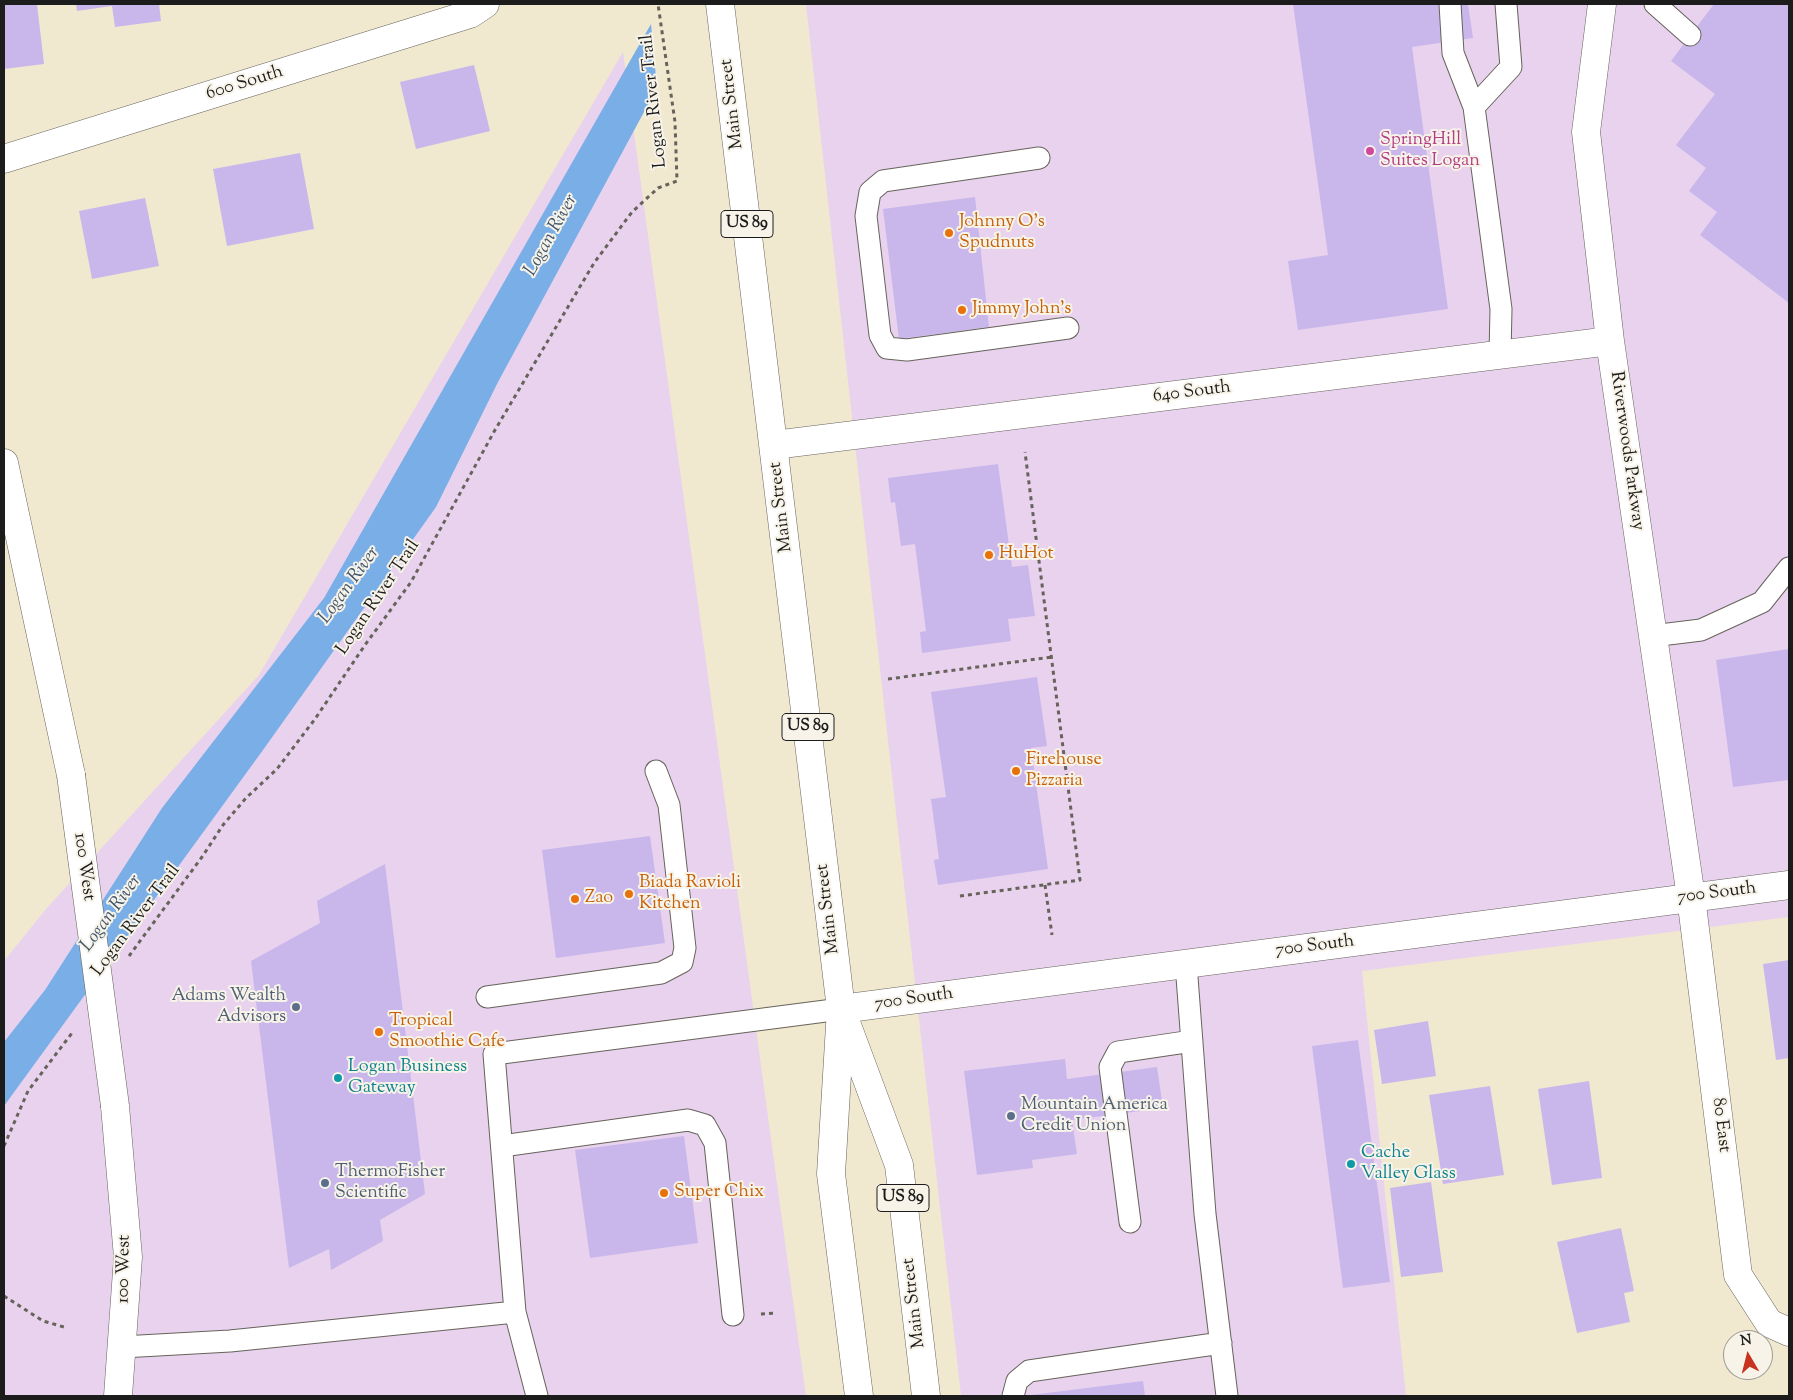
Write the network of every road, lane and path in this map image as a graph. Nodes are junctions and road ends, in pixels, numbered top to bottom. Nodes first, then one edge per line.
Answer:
1 (485, 4) edge
2 (658, 4) edge
3 (720, 4) edge
4 (1450, 4) edge
5 (1506, 4) edge
6 (1602, 4) edge
7 (1655, 4) edge
8 (1690, 35) dead end
9 (1474, 107) junction
10 (1039, 158) dead end
11 (4, 159) edge
12 (1068, 328) dead end
13 (1610, 341) junction
14 (1500, 354) junction
15 (774, 445) junction
16 (1025, 452) dead end
17 (4, 463) edge
18 (1789, 568) edge
19 (1652, 636) junction
20 (1052, 657) junction
21 (888, 679) dead end
22 (656, 771) dead end
23 (1789, 884) edge
24 (1045, 885) junction
25 (960, 896) dead end
26 (1691, 897) junction
27 (1052, 935) dead end
28 (127, 959) dead end
29 (1186, 964) junction
30 (487, 997) dead end
31 (841, 1010) junction
32 (74, 1029) dead end
33 (1192, 1042) junction
34 (4, 1146) edge
35 (502, 1146) junction
36 (1130, 1222) dead end
37 (4, 1296) edge
38 (515, 1312) junction
39 (732, 1315) dead end
40 (64, 1327) dead end
41 (1789, 1332) edge
42 (1221, 1342) junction
43 (122, 1347) junction
44 (118, 1396) edge
45 (537, 1396) edge
46 (859, 1396) edge
47 (926, 1396) edge
48 (1013, 1396) edge
49 (1227, 1396) edge

1 - 11 main road, 600 South
2 - 28 path, Logan River Trail
3 - 15 main road, Main Street / US 89
4 - 9 lane
5 - 9 lane
6 - 13 main road, Riverwoods Parkway
7 - 8 lane
9 - 14 lane
10 - 12 lane
13 - 14 main road, 640 South
13 - 19 main road, Riverwoods Parkway
14 - 15 main road, 640 South
15 - 31 main road, Main Street / US 89
16 - 20 path
17 - 43 main road, 100 West, bridge
18 - 19 lane
19 - 26 main road, Riverwoods Parkway
20 - 21 path
20 - 24 path
22 - 30 lane
23 - 26 main road, 700 South
24 - 25 path
24 - 27 path
26 - 29 main road, 700 South
26 - 41 main road, 80 East
29 - 31 main road, 700 South
29 - 33 lane
31 - 35 lane
31 - 46 main road, Main Street / US 89
31 - 47 main road, Main Street / US 89
32 - 34 path
33 - 36 lane
33 - 42 lane
35 - 38 lane
35 - 39 lane
37 - 40 path
38 - 43 lane
38 - 45 lane
42 - 48 lane
42 - 49 lane
43 - 44 main road, 100 West

